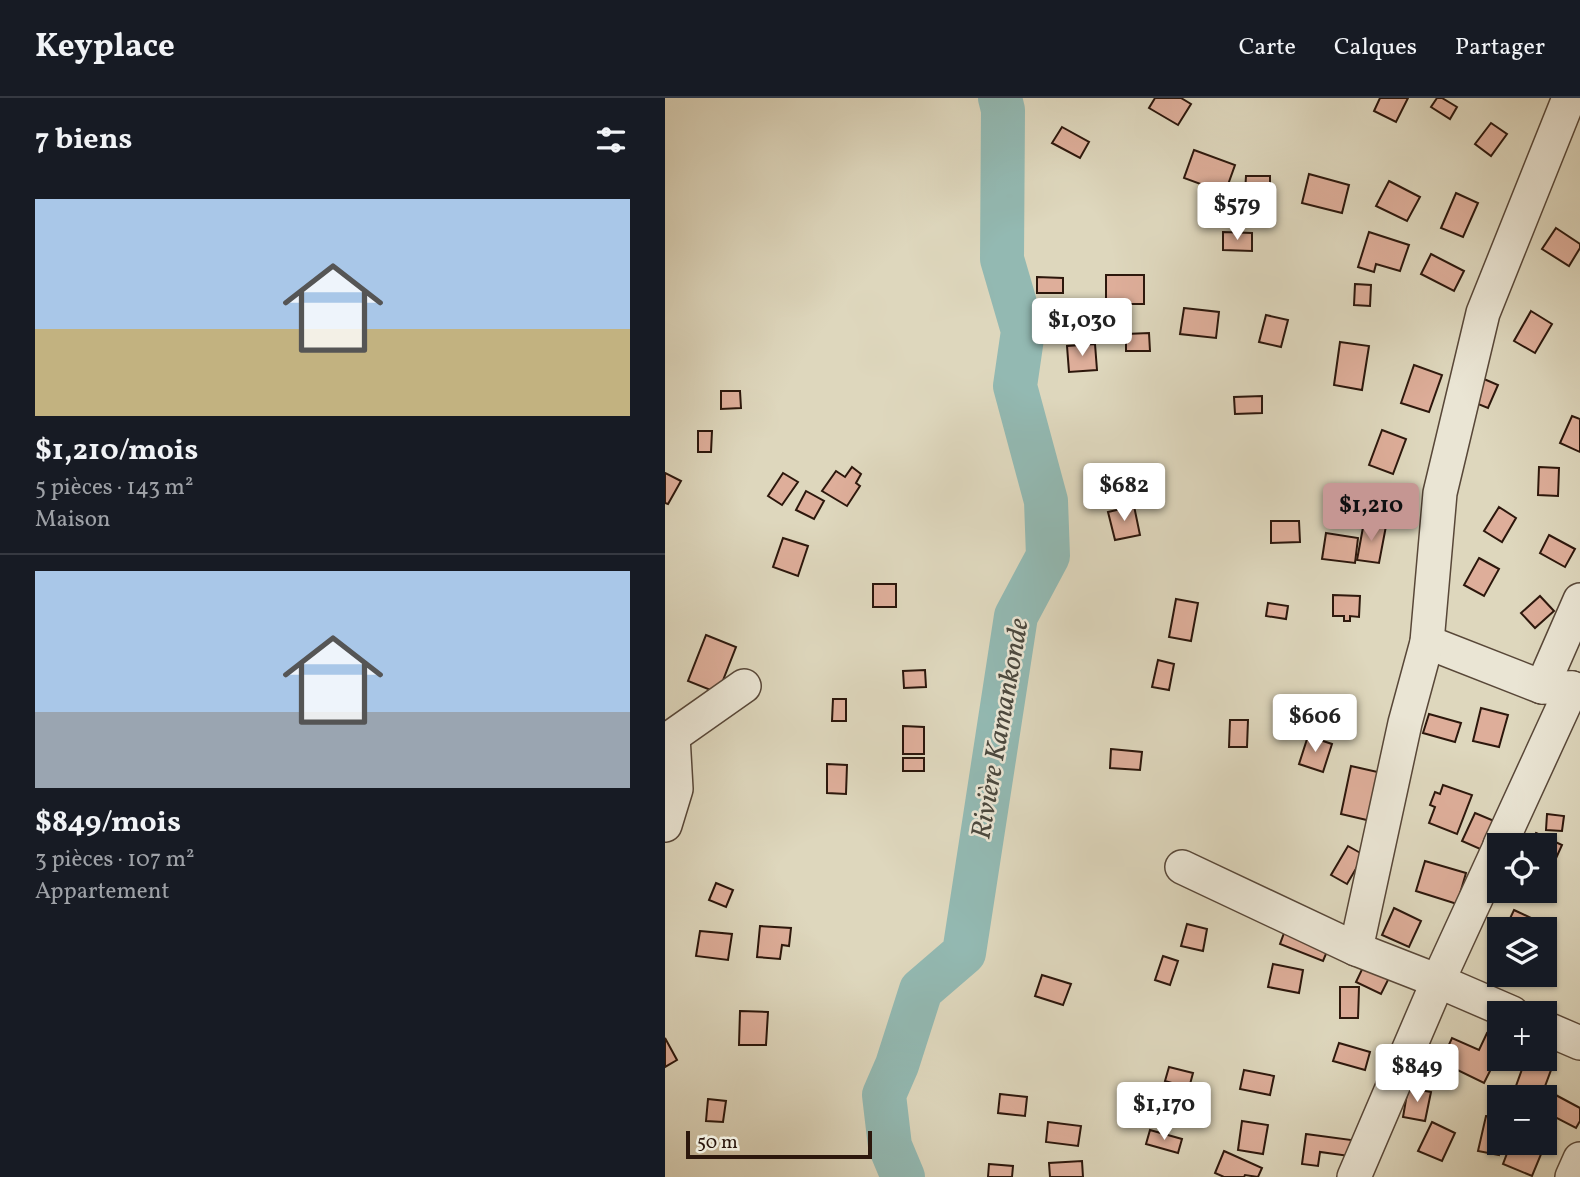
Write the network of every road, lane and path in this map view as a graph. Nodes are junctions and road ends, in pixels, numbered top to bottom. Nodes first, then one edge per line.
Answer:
1 (1569, 98) edge
2 (1580, 600) edge
3 (1427, 642) junction
4 (744, 686) dead end
5 (1565, 689) edge
6 (671, 786) edge
7 (665, 825) edge
8 (1505, 833) edge
9 (1182, 867) dead end
10 (1487, 874) edge
11 (1356, 949) junction
12 (1438, 981) junction
13 (1487, 1002) edge
14 (1557, 1033) edge
15 (1580, 1043) edge
16 (1580, 1159) edge
17 (1354, 1177) edge
18 (1572, 1177) edge

1 - 3 street
2 - 5 street
3 - 5 street
3 - 11 street
4 - 6 street
5 - 8 street
6 - 7 street
9 - 11 street
10 - 12 street
11 - 12 street
12 - 13 street
12 - 17 street
14 - 15 street
16 - 18 street

